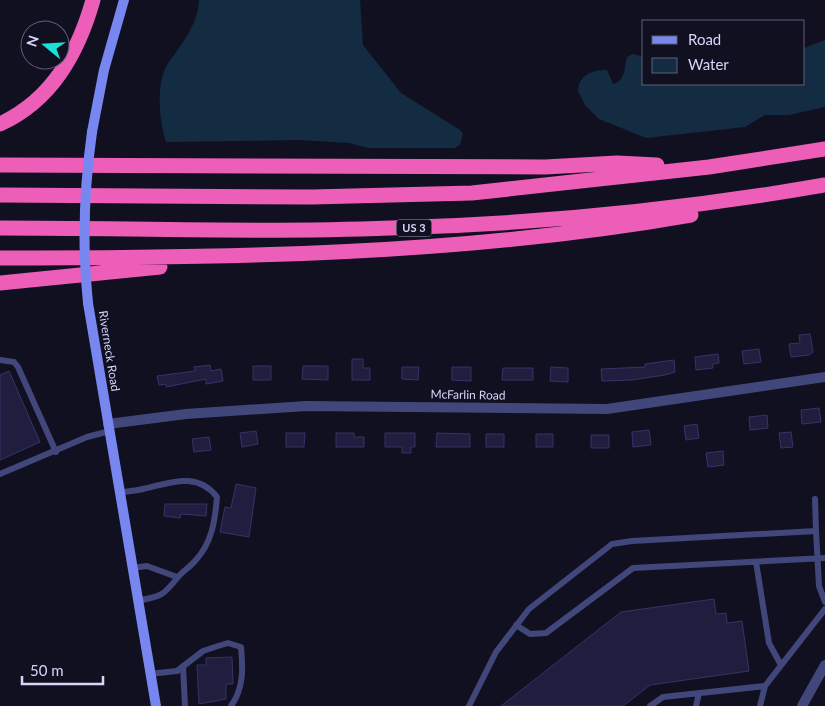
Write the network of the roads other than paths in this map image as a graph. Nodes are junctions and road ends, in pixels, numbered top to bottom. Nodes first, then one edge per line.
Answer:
1 (93, 0) edge
2 (124, 0) edge
3 (0, 124) edge
4 (825, 149) edge
5 (0, 165) edge
6 (709, 167) junction
7 (825, 185) edge
8 (802, 189) junction
9 (0, 195) edge
10 (0, 228) edge
11 (302, 254) junction
12 (0, 258) edge
13 (0, 283) edge
14 (0, 360) edge
15 (825, 377) edge
16 (109, 427) junction
17 (56, 452) junction
18 (0, 474) edge
19 (119, 493) junction
20 (815, 499) dead end
21 (816, 531) junction
22 (821, 559) edge
23 (756, 562) junction
24 (132, 568) junction
25 (177, 578) junction
26 (137, 601) junction
27 (825, 602) edge
28 (825, 609) edge
29 (516, 625) junction
30 (781, 665) junction
31 (825, 665) edge
32 (183, 666) junction
33 (149, 674) junction
34 (765, 686) junction
35 (699, 693) junction
36 (156, 706) edge
37 (185, 706) edge
38 (231, 706) edge
39 (469, 706) edge
40 (650, 706) edge
41 (696, 706) edge
42 (760, 706) edge
43 (802, 706) edge

1 - 3 highway
2 - 16 main road, Riverneck Road, bridge
4 - 6 highway
5 - 6 highway
6 - 9 highway
7 - 8 highway, US 3
8 - 10 highway, US 3
8 - 11 highway
11 - 12 highway
11 - 13 highway
14 - 17 lane
15 - 16 street, McFarlin Road
16 - 17 lane
16 - 19 main road, Riverneck Road
17 - 18 lane
19 - 24 main road, Riverneck Road
19 - 25 lane
20 - 21 lane
21 - 22 lane
21 - 29 lane
22 - 23 lane
22 - 27 lane
23 - 29 lane
23 - 30 lane
24 - 25 lane
24 - 26 main road, Riverneck Road
25 - 26 lane
26 - 33 main road, Riverneck Road
28 - 30 lane
29 - 39 lane
30 - 34 lane
31 - 43 street
32 - 33 lane
32 - 37 lane
32 - 38 lane
33 - 36 main road, Riverneck Road
34 - 35 lane
34 - 42 lane
35 - 40 lane
35 - 41 lane

